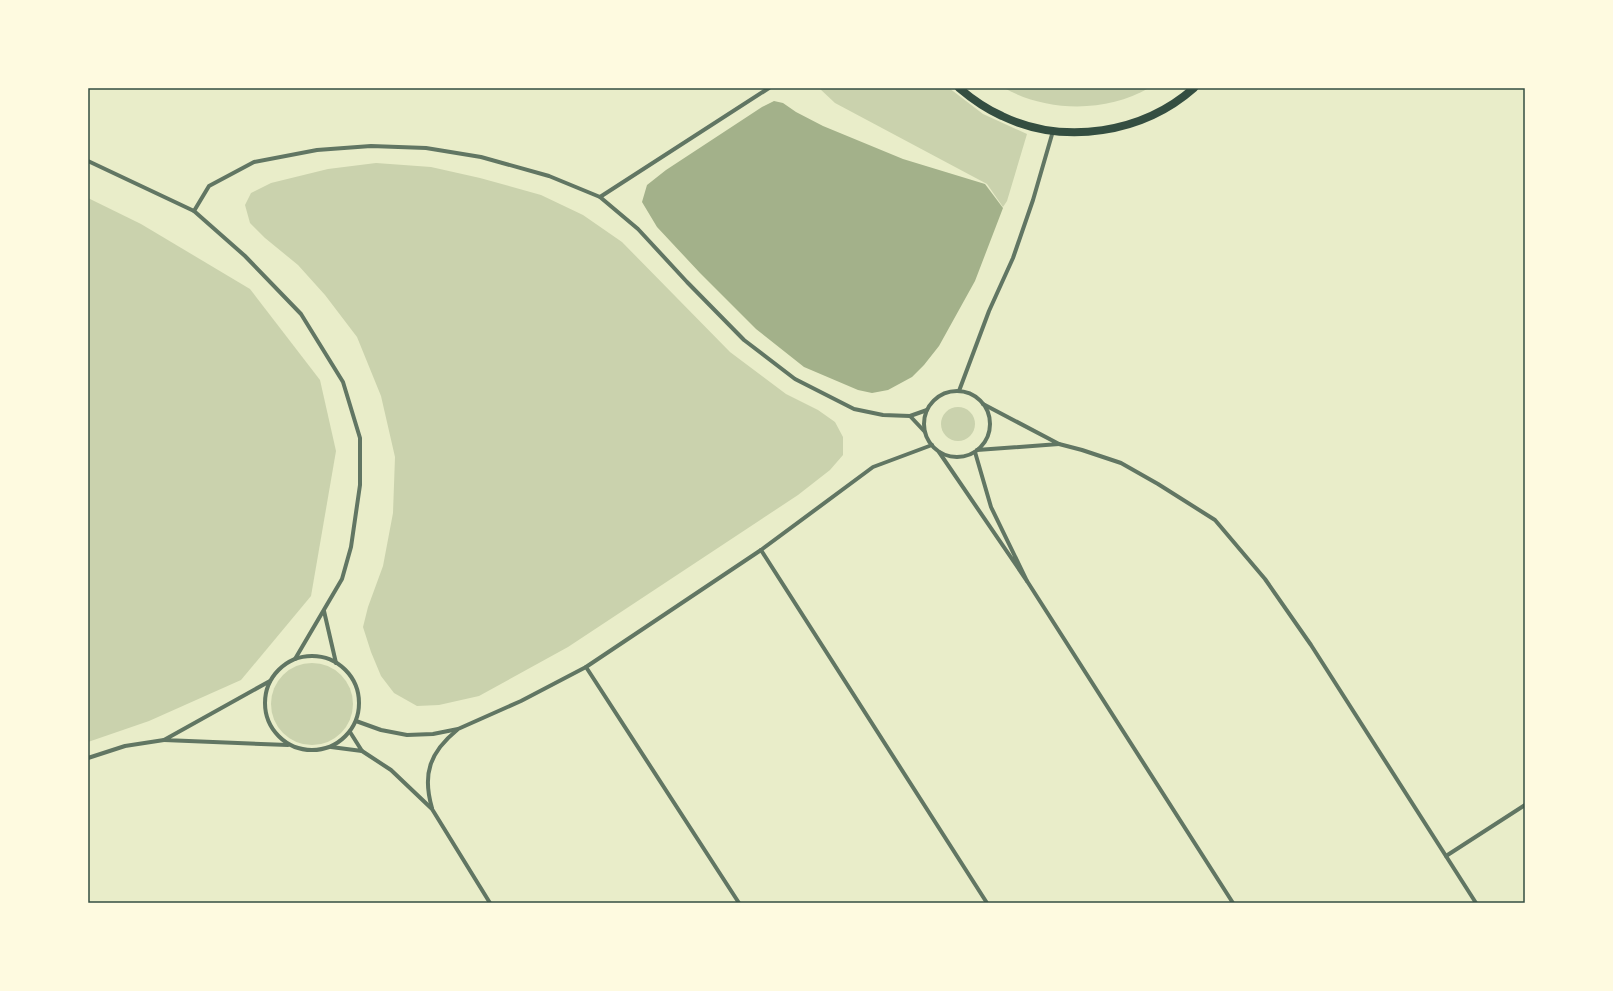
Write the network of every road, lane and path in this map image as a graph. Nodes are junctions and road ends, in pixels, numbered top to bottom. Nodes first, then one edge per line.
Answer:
1 (769, 88) edge
2 (959, 88) edge
3 (1194, 88) edge
4 (1053, 131) junction
5 (88, 161) edge
6 (600, 197) junction
7 (194, 211) junction
8 (959, 391) junction
9 (983, 404) junction
10 (927, 410) junction
11 (910, 416) junction
12 (925, 432) junction
13 (1059, 444) junction
14 (932, 445) junction
15 (976, 451) junction
16 (939, 452) junction
17 (761, 550) junction
18 (1027, 581) junction
19 (324, 610) junction
20 (295, 659) junction
21 (336, 663) junction
22 (586, 667) junction
23 (270, 680) junction
24 (356, 721) junction
25 (458, 729) junction
26 (350, 732) junction
27 (164, 740) junction
28 (288, 745) junction
29 (331, 747) junction
30 (362, 751) junction
31 (88, 758) edge
32 (1525, 805) edge
33 (432, 808) junction
34 (1446, 856) junction
35 (490, 903) edge
36 (739, 903) edge
37 (987, 903) edge
38 (1233, 903) edge
39 (1476, 903) edge

1 - 6 street
2 - 4 main road
3 - 4 main road
4 - 8 street
5 - 7 street
6 - 7 street
6 - 11 street
7 - 19 street
8 - 9 street
8 - 10 street
9 - 13 street
9 - 15 street
10 - 11 street
10 - 12 street
11 - 12 street
12 - 14 street
13 - 15 street
13 - 34 street
14 - 16 street
14 - 17 street
15 - 16 street
15 - 18 street
16 - 18 street
17 - 22 street
17 - 37 street
18 - 38 street
19 - 20 street
19 - 21 street
20 - 21 street
20 - 23 street
21 - 24 street
22 - 25 street
22 - 36 street
23 - 27 street
23 - 28 street
24 - 25 street
24 - 26 street
25 - 33 street
26 - 29 street
26 - 30 street
27 - 28 street
27 - 31 street
28 - 29 street
29 - 30 street
30 - 33 street
32 - 34 street
33 - 35 street
34 - 39 street

